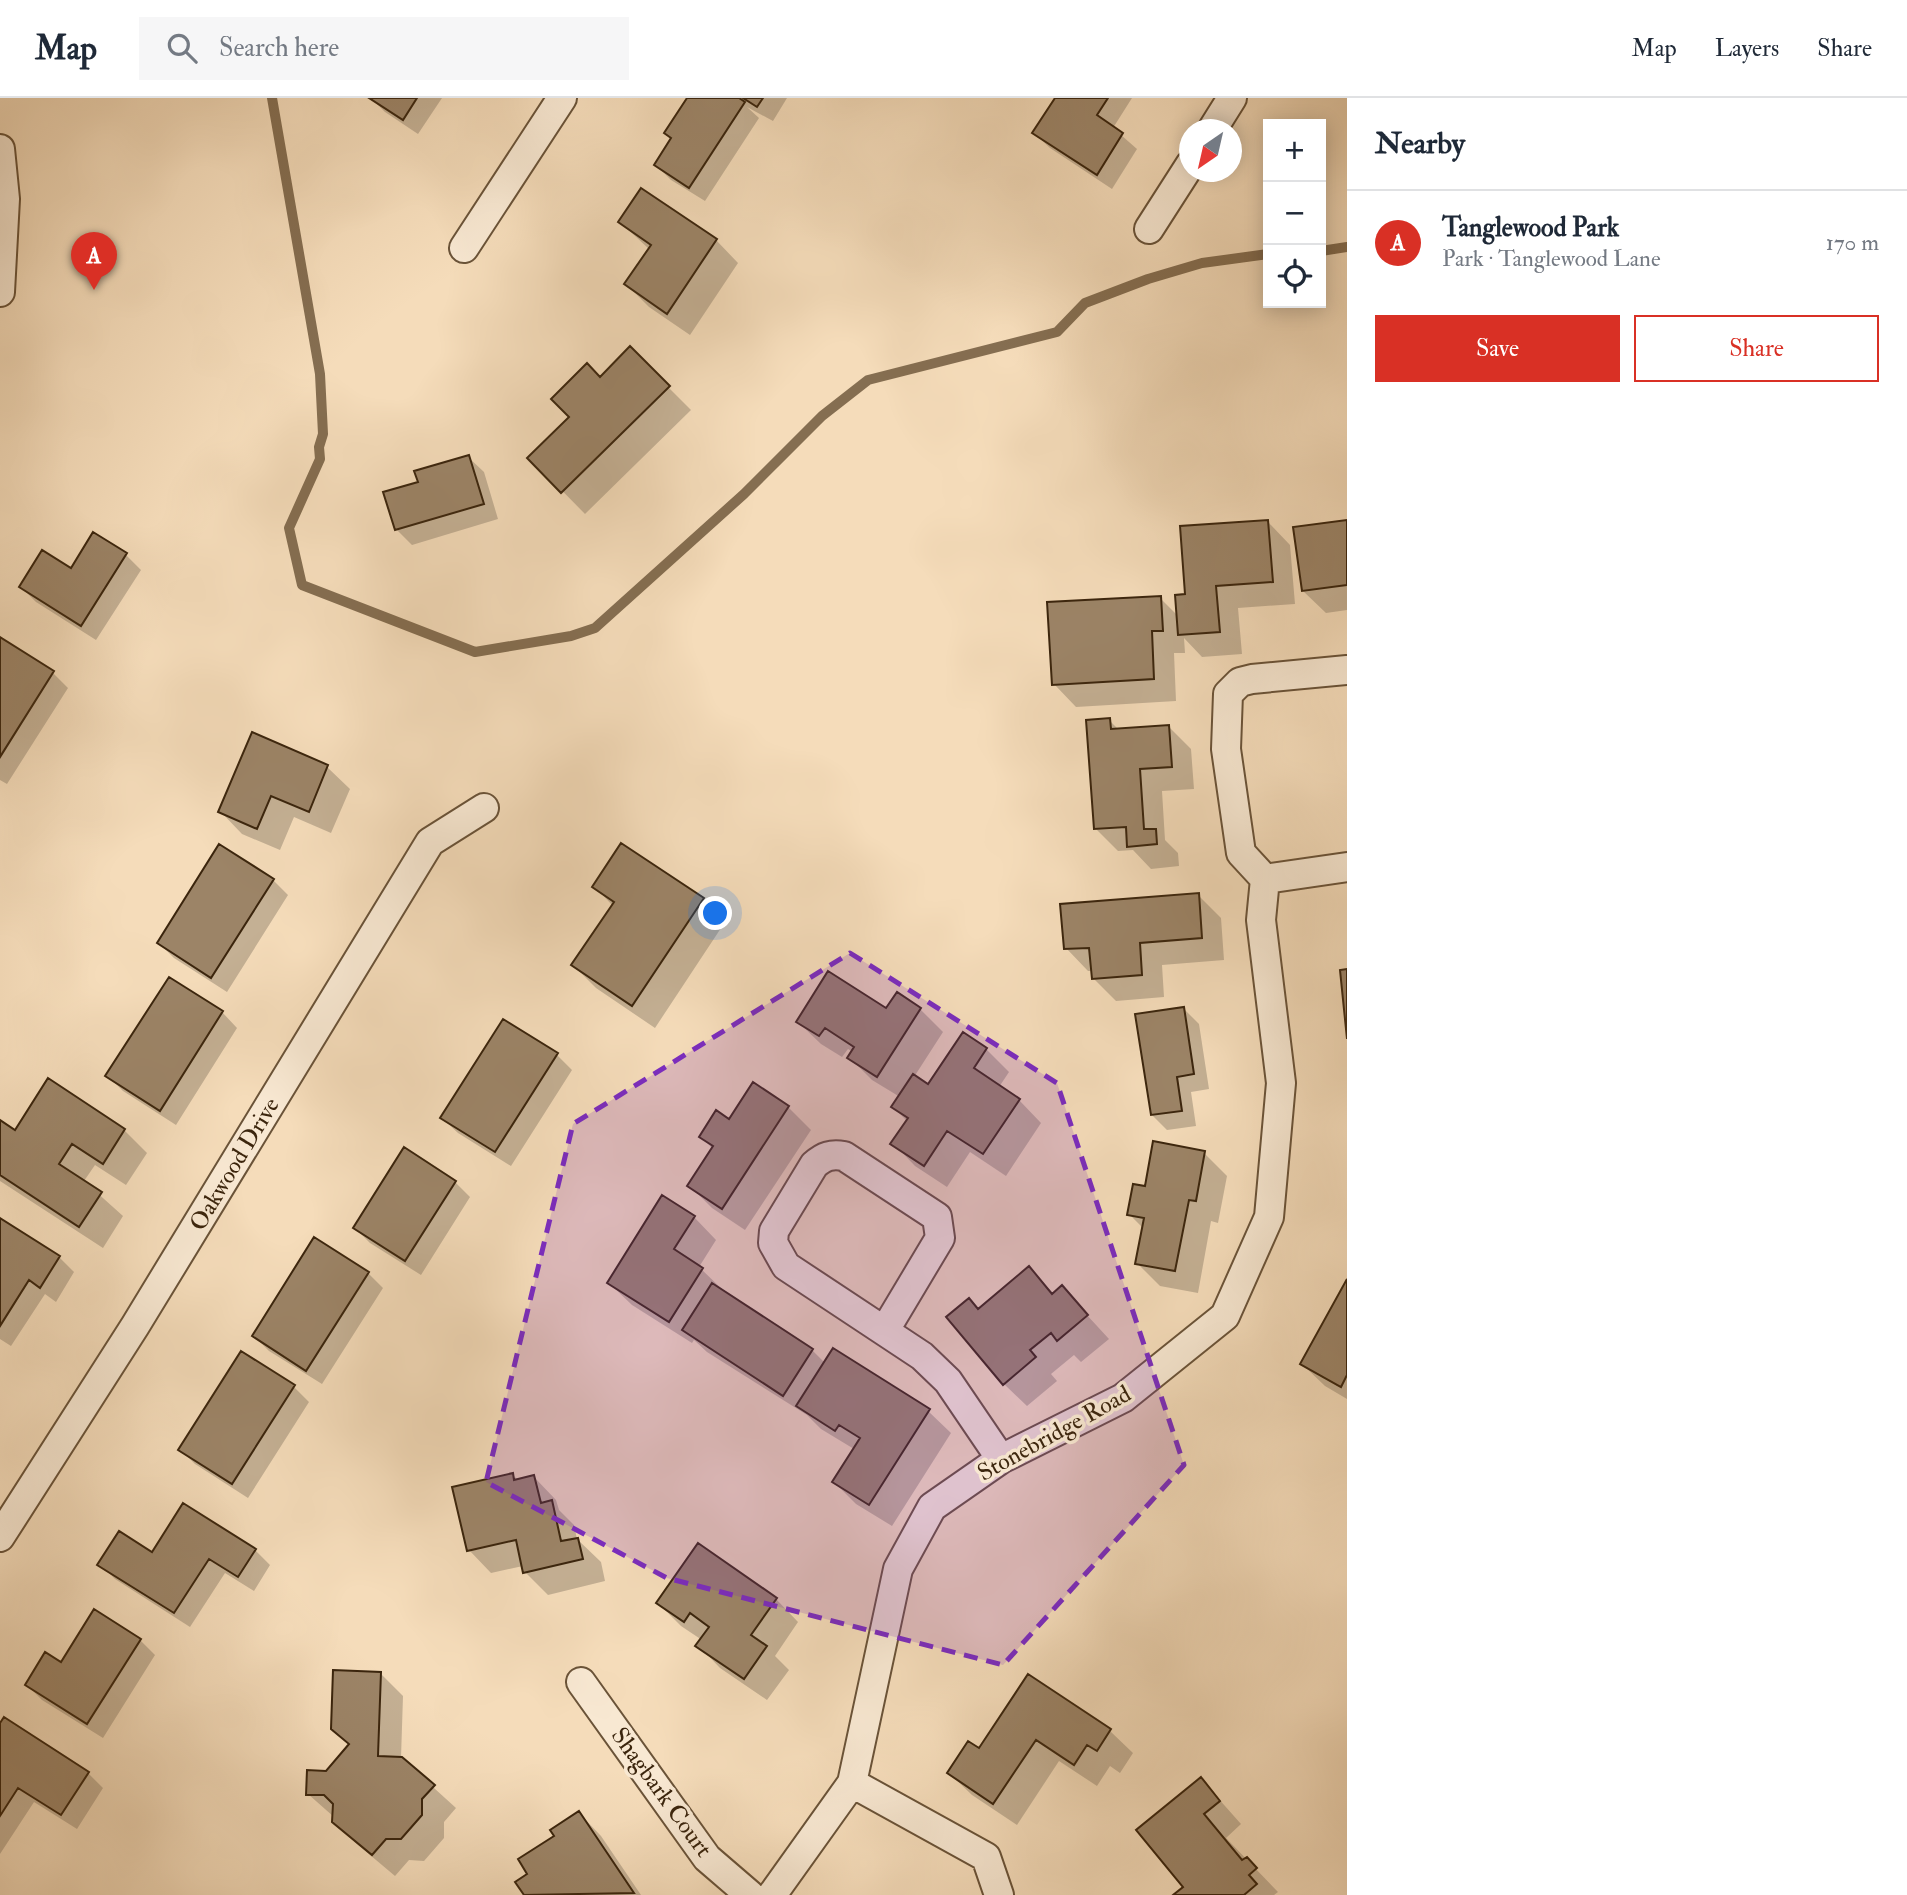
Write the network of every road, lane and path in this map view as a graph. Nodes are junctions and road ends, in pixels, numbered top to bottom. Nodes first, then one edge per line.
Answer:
1 (562, 98) edge
2 (1232, 98) edge
3 (1219, 119) edge
4 (0, 149) edge
5 (1179, 181) edge
6 (1149, 229) dead end
7 (464, 248) dead end
8 (0, 292) edge
9 (1347, 670) edge
10 (484, 808) dead end
11 (1347, 867) edge
12 (1265, 879) junction
13 (885, 1330) junction
14 (1001, 1459) junction
15 (0, 1537) edge
16 (581, 1682) dead end
17 (852, 1783) junction
18 (750, 1895) edge
19 (772, 1895) edge
20 (999, 1895) edge

1 - 7 street
2 - 3 street
4 - 8 street
5 - 6 street
9 - 12 street
10 - 15 street, Oakwood Drive
11 - 12 street
12 - 14 street, Stonebridge Road
13 - 13 street
13 - 14 street
14 - 17 street, Stonebridge Road
16 - 18 street, Shagbark Court
17 - 19 street, Stonebridge Road
17 - 20 street

